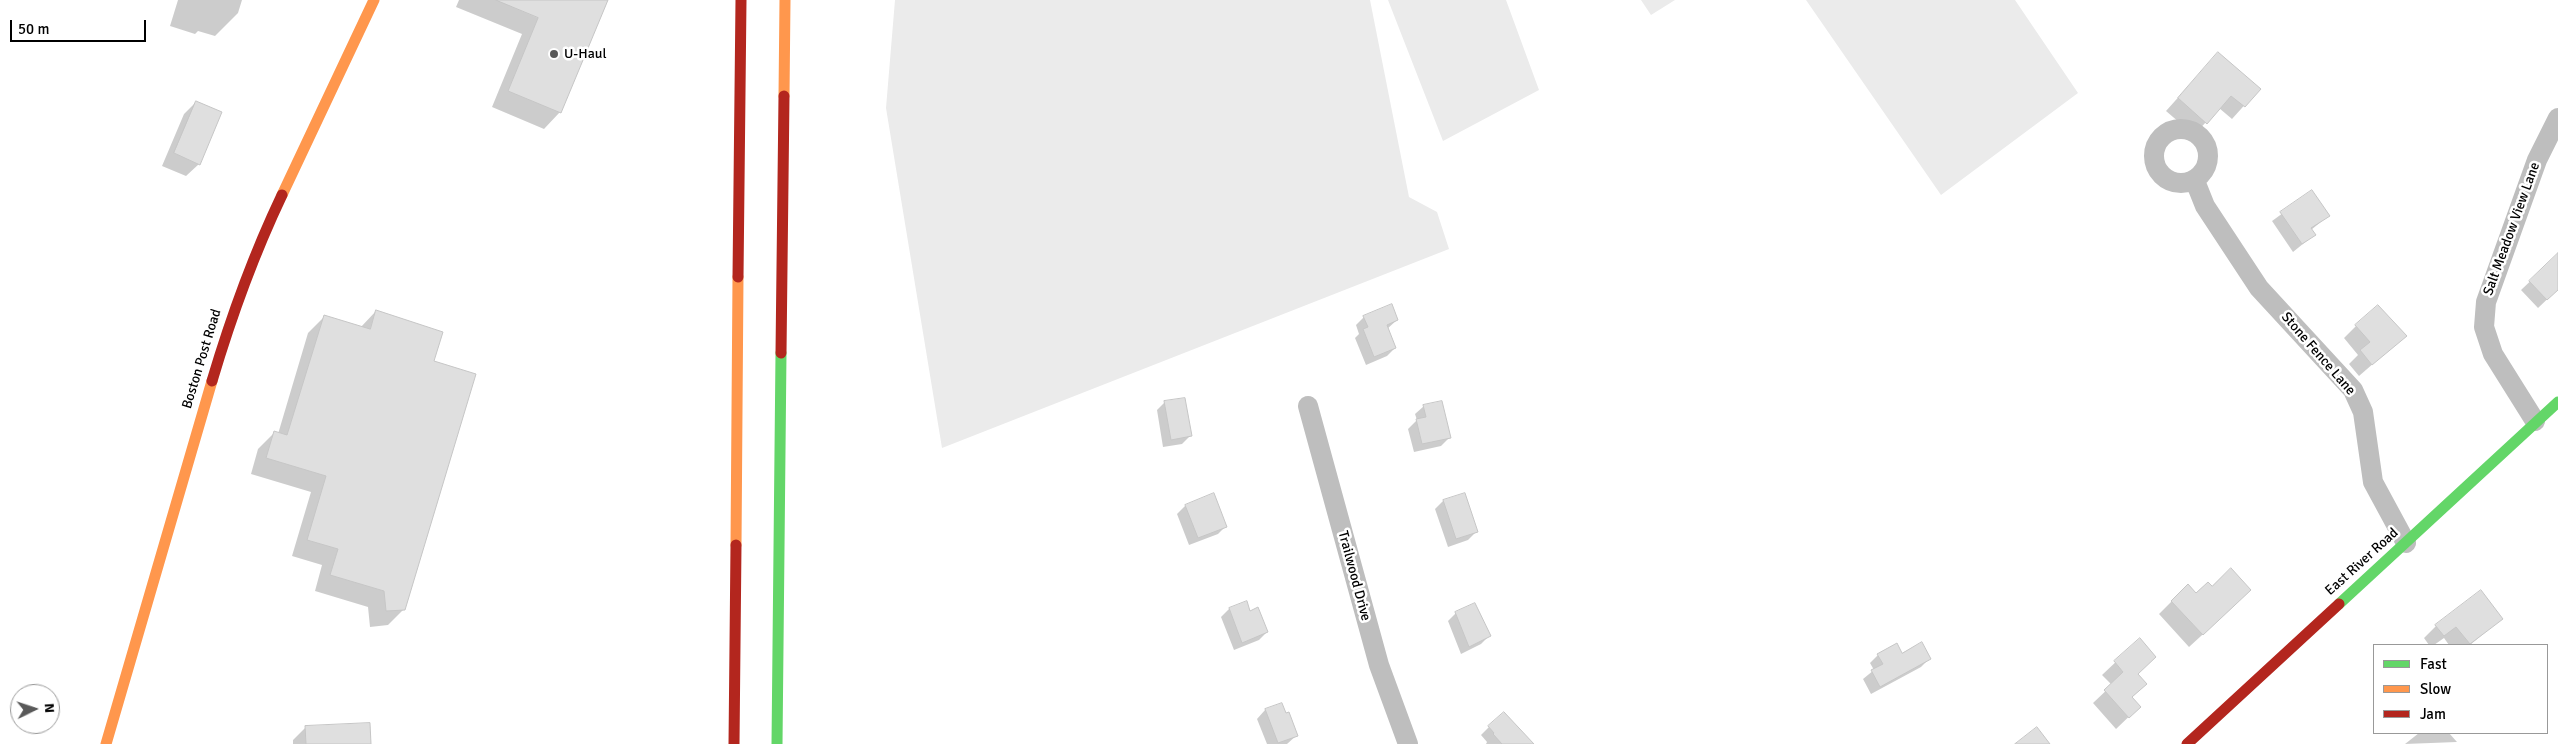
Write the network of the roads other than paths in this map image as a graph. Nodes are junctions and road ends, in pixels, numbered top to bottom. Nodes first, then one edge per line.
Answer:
1 (374, 0) edge
2 (741, 0) edge
3 (785, 0) edge
4 (2558, 118) edge
5 (2195, 181) dead end
6 (2558, 402) edge
7 (1308, 406) dead end
8 (2535, 421) junction
9 (2406, 542) junction
10 (106, 744) edge
11 (734, 744) edge
12 (777, 744) edge
13 (1408, 744) edge
14 (2187, 744) edge

1 - 10 main road, Boston Post Road
2 - 11 main road
3 - 12 main road
4 - 8 street, Salt Meadow View Lane
5 - 9 street, Stone Fence Lane
6 - 8 main road, East River Road
7 - 13 street, Trailwood Drive
8 - 9 main road, East River Road
9 - 14 main road, East River Road

